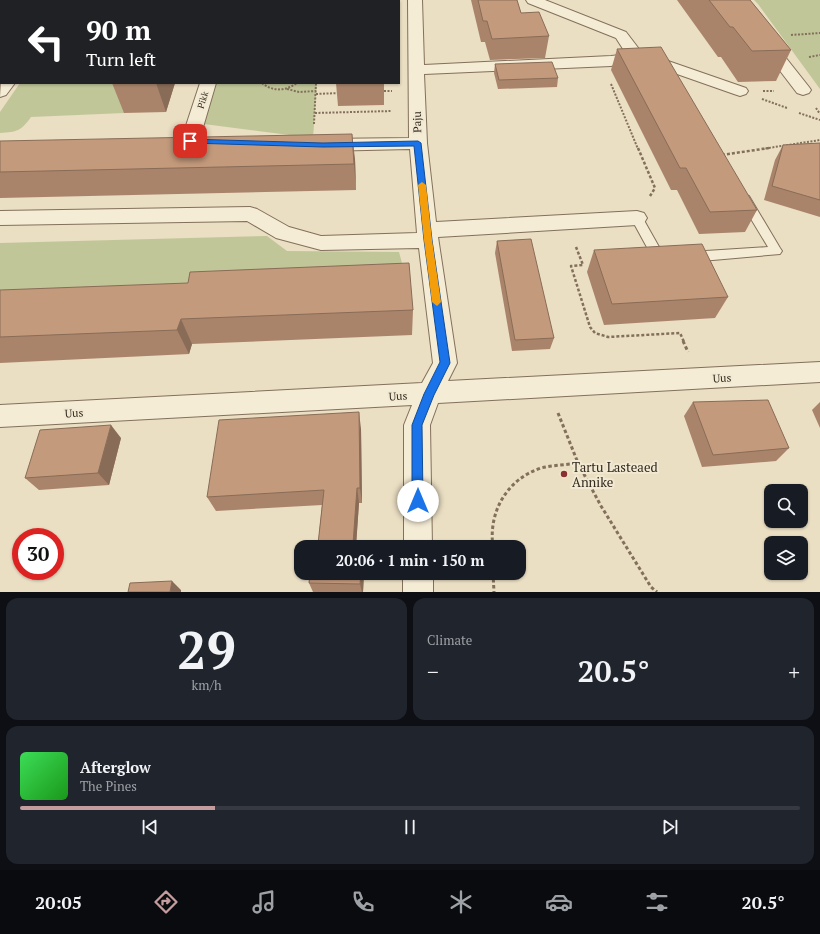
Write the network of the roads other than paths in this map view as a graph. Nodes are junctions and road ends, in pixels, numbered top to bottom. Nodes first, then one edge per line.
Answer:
1 (415, 0) edge
2 (533, 0) edge
3 (733, 0) edge
4 (628, 52) junction
5 (668, 66) junction
6 (417, 70) junction
7 (676, 80) edge
8 (6, 84) edge
9 (208, 84) edge
10 (803, 90) dead end
11 (0, 92) edge
12 (740, 92) road end
13 (190, 141) edge
14 (418, 143) junction
15 (305, 144) edge
16 (720, 155) edge
17 (0, 218) edge
18 (637, 218) joint
19 (427, 235) junction
20 (820, 372) edge
21 (429, 394) junction
22 (0, 416) edge
23 (418, 540) edge
24 (418, 580) edge
25 (418, 592) edge

1 - 6 street, Paju
2 - 4 street
3 - 10 street
4 - 5 street
4 - 6 street
5 - 7 lane
5 - 12 street
6 - 14 street, Paju
8 - 11 street
9 - 13 street, Pikk
14 - 15 street
14 - 19 street, Paju
16 - 18 lane
17 - 19 street
18 - 19 street
19 - 21 street, Paju
20 - 21 street, Uus
21 - 22 street, Uus
21 - 23 street, Paju
24 - 25 street

